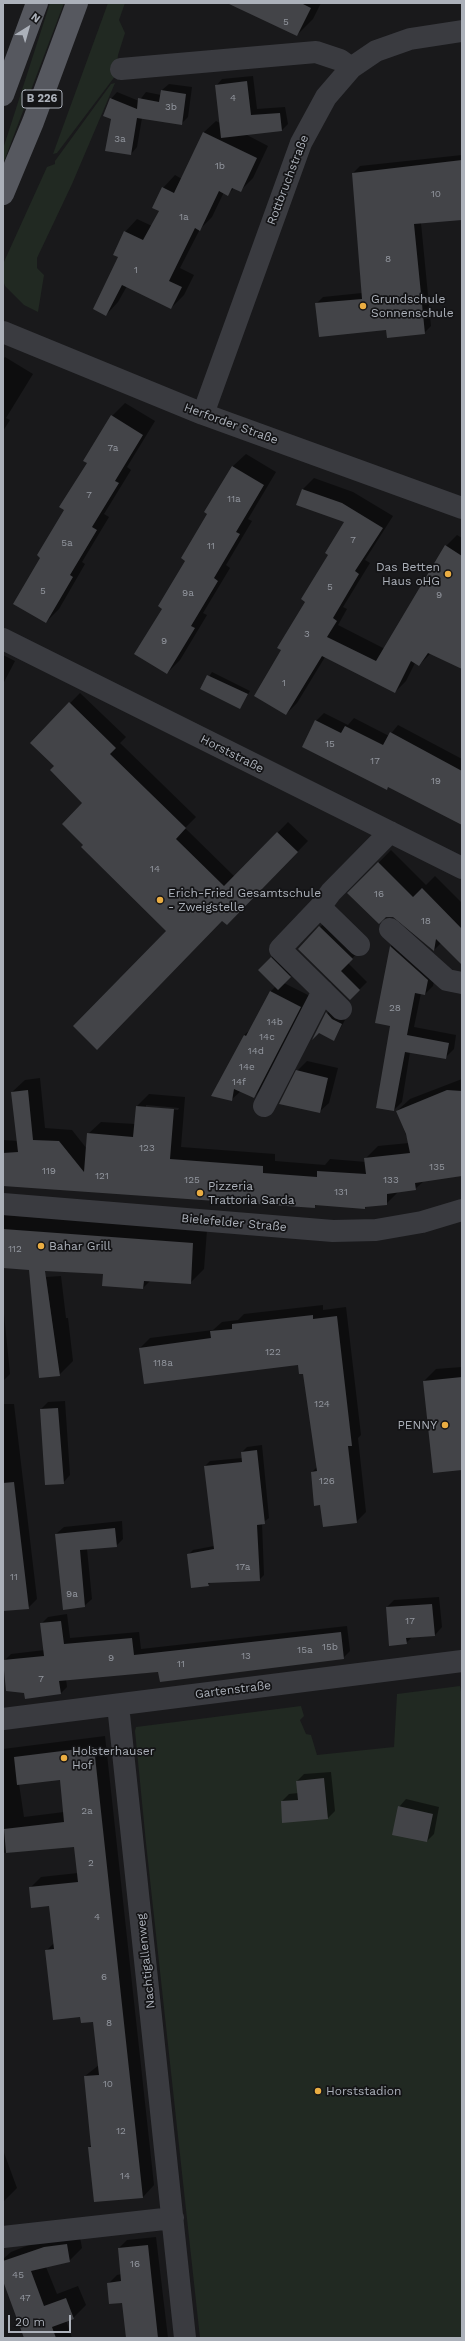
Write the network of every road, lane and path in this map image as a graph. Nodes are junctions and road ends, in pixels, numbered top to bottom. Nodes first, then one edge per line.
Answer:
1 (37, 3) edge
2 (77, 3) edge
3 (462, 31) edge
4 (351, 68) junction
5 (121, 69) dead end
6 (3, 95) edge
7 (3, 194) edge
8 (3, 332) edge
9 (203, 414) junction
10 (462, 508) edge
11 (3, 639) edge
12 (390, 832) junction
13 (462, 868) edge
14 (320, 907) junction
15 (390, 929) dead end
16 (359, 945) dead end
17 (462, 983) edge
18 (323, 991) junction
19 (341, 1009) dead end
20 (264, 1106) dead end
21 (3, 1204) edge
22 (462, 1210) edge
23 (462, 1661) edge
24 (118, 1705) junction
25 (3, 1719) edge
26 (173, 2218) junction
27 (3, 2237) edge
28 (186, 2338) edge

1 - 6 main road, B 226
2 - 7 main road, B 226
3 - 4 street, Rottbruchstraße
4 - 5 street
4 - 9 street, Rottbruchstraße
8 - 9 street, Herforder Straße
9 - 10 street, Herforder Straße
11 - 12 street, Horststraße
12 - 13 street, Horststraße
12 - 14 street
14 - 16 street
14 - 18 street
15 - 17 street
18 - 19 street
18 - 20 street
21 - 22 street, Bielefelder Straße
23 - 24 street, Gartenstraße
24 - 25 street, Gartenstraße
24 - 26 street, Nachtigallenweg
26 - 27 street
26 - 28 street, Nachtigallenweg

